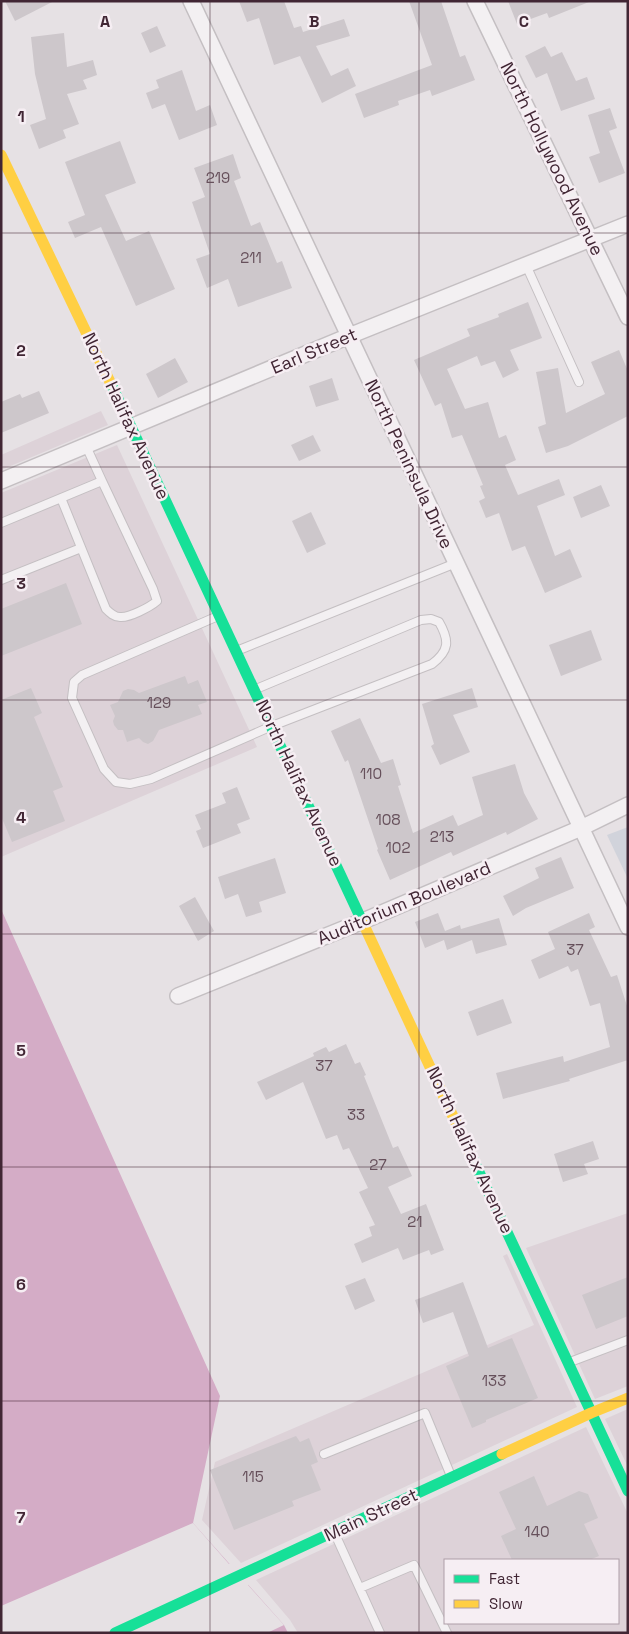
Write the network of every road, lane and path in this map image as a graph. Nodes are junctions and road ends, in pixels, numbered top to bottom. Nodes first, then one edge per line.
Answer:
1 (190, 1) edge
2 (475, 1) edge
3 (1, 155) edge
4 (628, 224) edge
5 (591, 240) junction
6 (526, 265) junction
7 (628, 317) edge
8 (349, 336) junction
9 (580, 382) dead end
10 (132, 427) junction
11 (86, 446) junction
12 (102, 481) junction
13 (1, 482) edge
14 (62, 498) junction
15 (1, 523) edge
16 (81, 548) junction
17 (456, 563) junction
18 (1, 580) edge
19 (220, 615) junction
20 (237, 651) junction
21 (255, 689) junction
22 (272, 726) junction
23 (628, 805) edge
24 (581, 828) junction
25 (363, 921) junction
26 (628, 927) edge
27 (178, 996) dead end
28 (628, 1340) edge
29 (568, 1362) junction
30 (628, 1398) edge
31 (591, 1413) junction
32 (324, 1454) dead end
33 (452, 1478) junction
34 (628, 1490) edge
35 (334, 1532) junction
36 (360, 1588) junction
37 (115, 1633) edge
38 (380, 1633) edge
39 (447, 1633) edge

1 - 8 street, North Peninsula Drive
2 - 5 street, North Hollywood Avenue
3 - 10 street, North Halifax Avenue
4 - 5 street, Earl Street
5 - 6 street, Earl Street
5 - 7 street, North Hollywood Avenue
6 - 8 street, Earl Street
6 - 9 lane
8 - 10 street, Earl Street
8 - 17 street, North Peninsula Drive
10 - 11 street, Earl Street
10 - 19 street, North Halifax Avenue
11 - 12 lane
11 - 13 street, Earl Street
12 - 14 lane
12 - 16 lane
14 - 15 lane
14 - 16 lane
16 - 18 lane
17 - 20 lane
17 - 24 street, North Peninsula Drive
19 - 20 street, North Halifax Avenue
19 - 22 lane
20 - 21 street, North Halifax Avenue
21 - 22 street, North Halifax Avenue
21 - 22 lane
22 - 25 street, North Halifax Avenue
23 - 24 street, Auditorium Boulevard
24 - 25 street, Auditorium Boulevard
24 - 26 street, North Peninsula Drive
25 - 27 street, Auditorium Boulevard
25 - 29 street, North Halifax Avenue
28 - 29 lane
29 - 31 street, North Halifax Avenue
30 - 31 street, Main Street
31 - 33 street, Main Street
31 - 34 street, North Halifax Avenue
32 - 33 lane
33 - 35 street, Main Street
35 - 36 lane
35 - 37 street, Main Street
36 - 38 lane
36 - 39 lane

